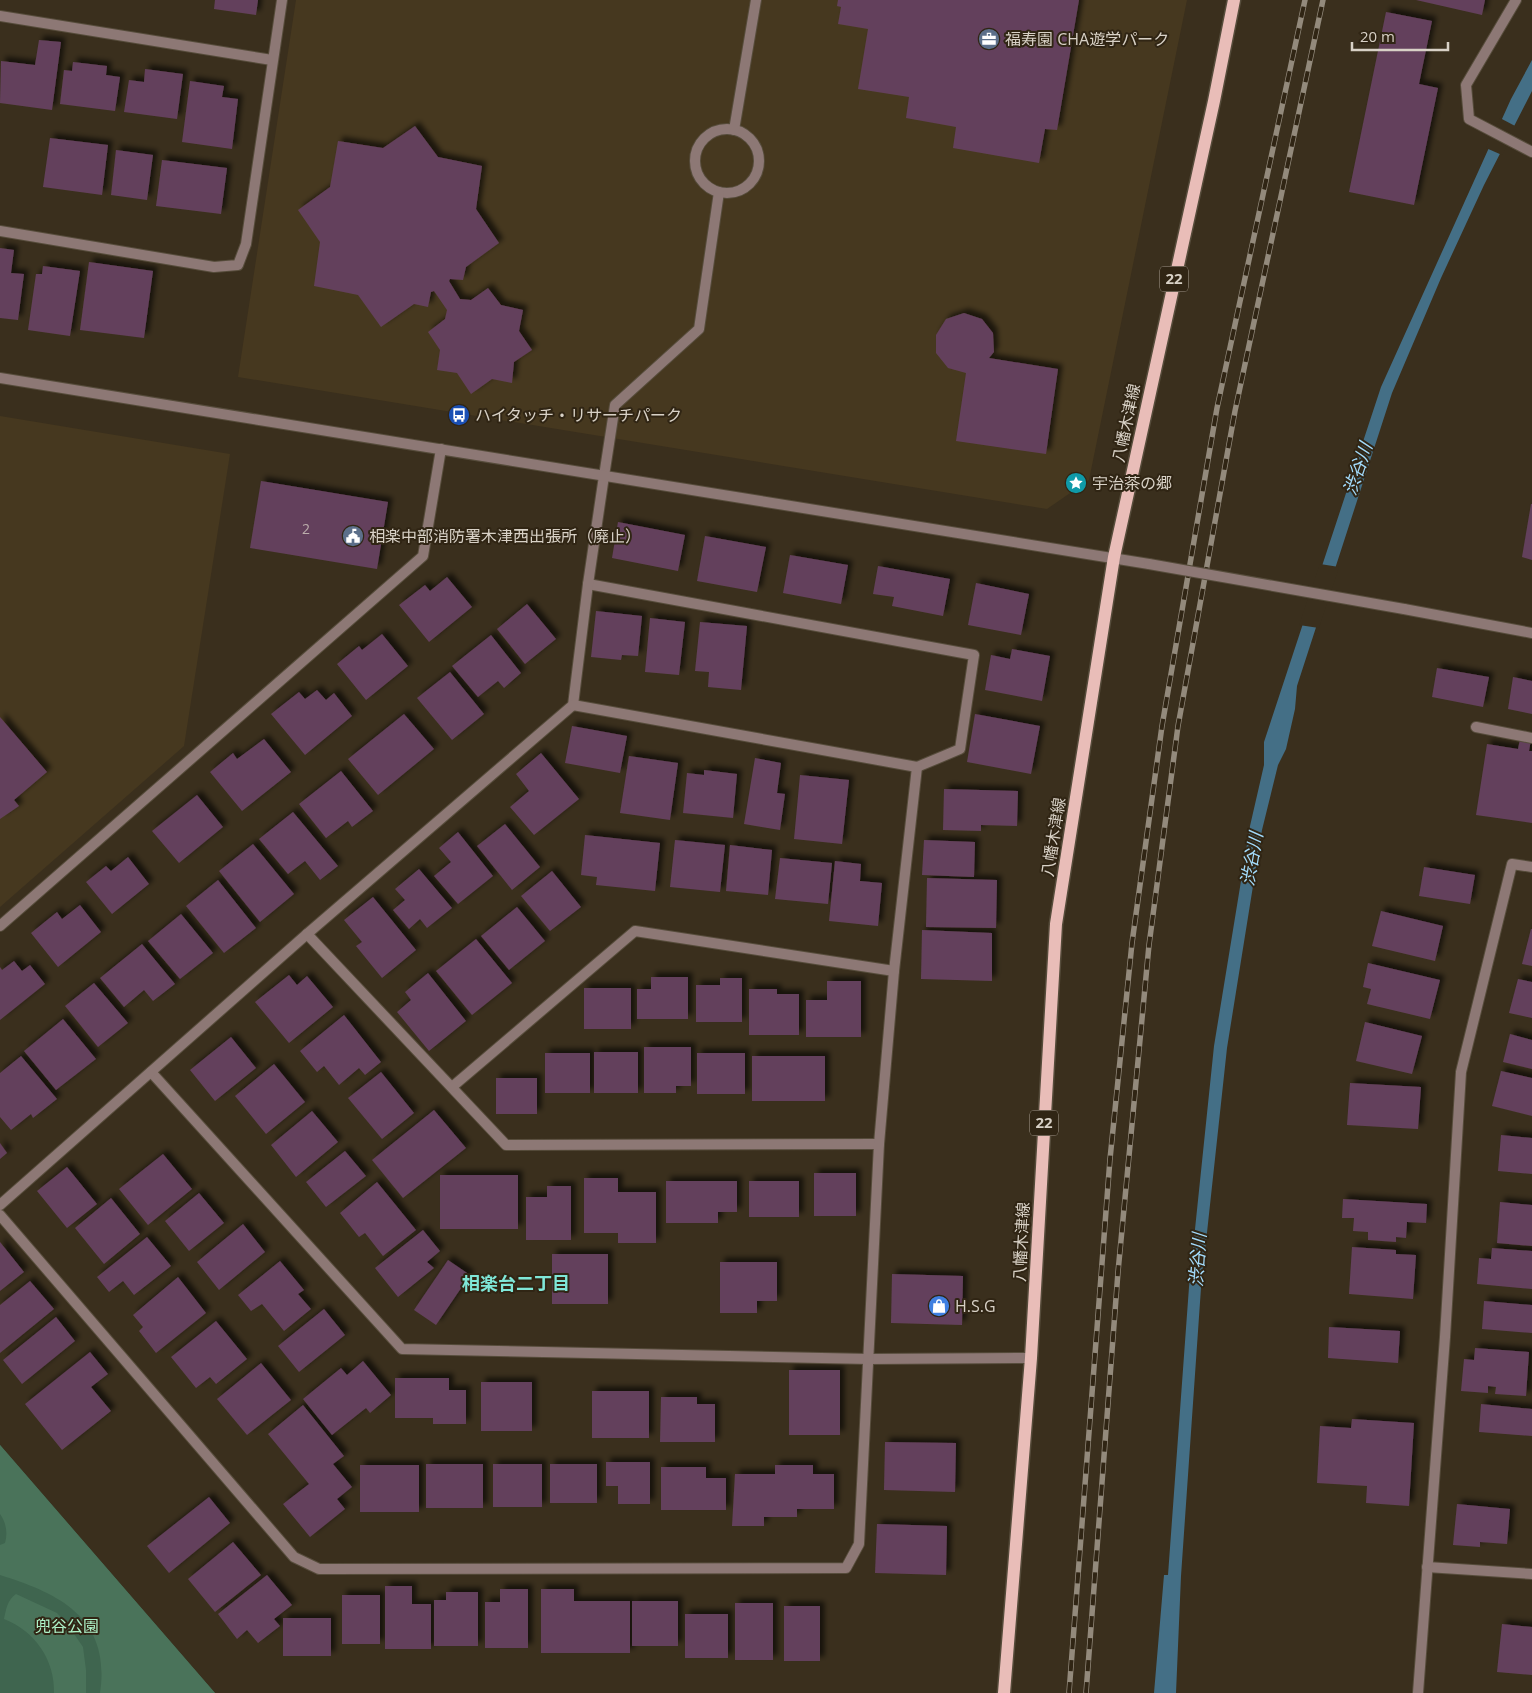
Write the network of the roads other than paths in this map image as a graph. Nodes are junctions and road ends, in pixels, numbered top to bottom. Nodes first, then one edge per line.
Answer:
1 (282, 0) edge
2 (756, 0) edge
3 (1234, 0) edge
4 (1516, 0) edge
5 (0, 16) edge
6 (272, 60) junction
7 (734, 130) junction
8 (1532, 152) edge
9 (719, 192) junction
10 (0, 231) edge
11 (0, 378) edge
12 (441, 449) junction
13 (604, 476) junction
14 (1114, 557) junction
15 (588, 584) junction
16 (1532, 632) edge
17 (573, 705) junction
18 (1476, 727) dead end
19 (1532, 738) edge
20 (918, 767) junction
21 (1532, 867) edge
22 (0, 926) edge
23 (307, 934) junction
24 (894, 971) junction
25 (151, 1072) junction
26 (452, 1087) junction
27 (879, 1144) junction
28 (0, 1205) edge
29 (0, 1215) edge
30 (1031, 1358) junction
31 (869, 1359) junction
32 (1427, 1567) junction
33 (1532, 1574) edge
34 (1004, 1693) edge
35 (1418, 1693) edge

1 - 6 street
2 - 7 street
3 - 14 main road, 八幡木津線 / 22
4 - 8 street
5 - 6 street
6 - 10 street
7 - 9 street
7 - 9 street
9 - 13 street
11 - 12 street
12 - 13 street
12 - 22 street
13 - 14 street
13 - 15 street
14 - 16 street, bridge
14 - 30 main road, 八幡木津線 / 22
15 - 17 street
15 - 20 street
17 - 20 street
17 - 23 street
18 - 19 street
20 - 24 street
21 - 32 street
23 - 25 street
23 - 26 street
24 - 26 street
24 - 27 street
25 - 28 street
25 - 31 street
26 - 27 street
27 - 31 street
29 - 31 street
30 - 31 street
30 - 34 main road, 八幡木津線 / 22
32 - 33 street
32 - 35 street

